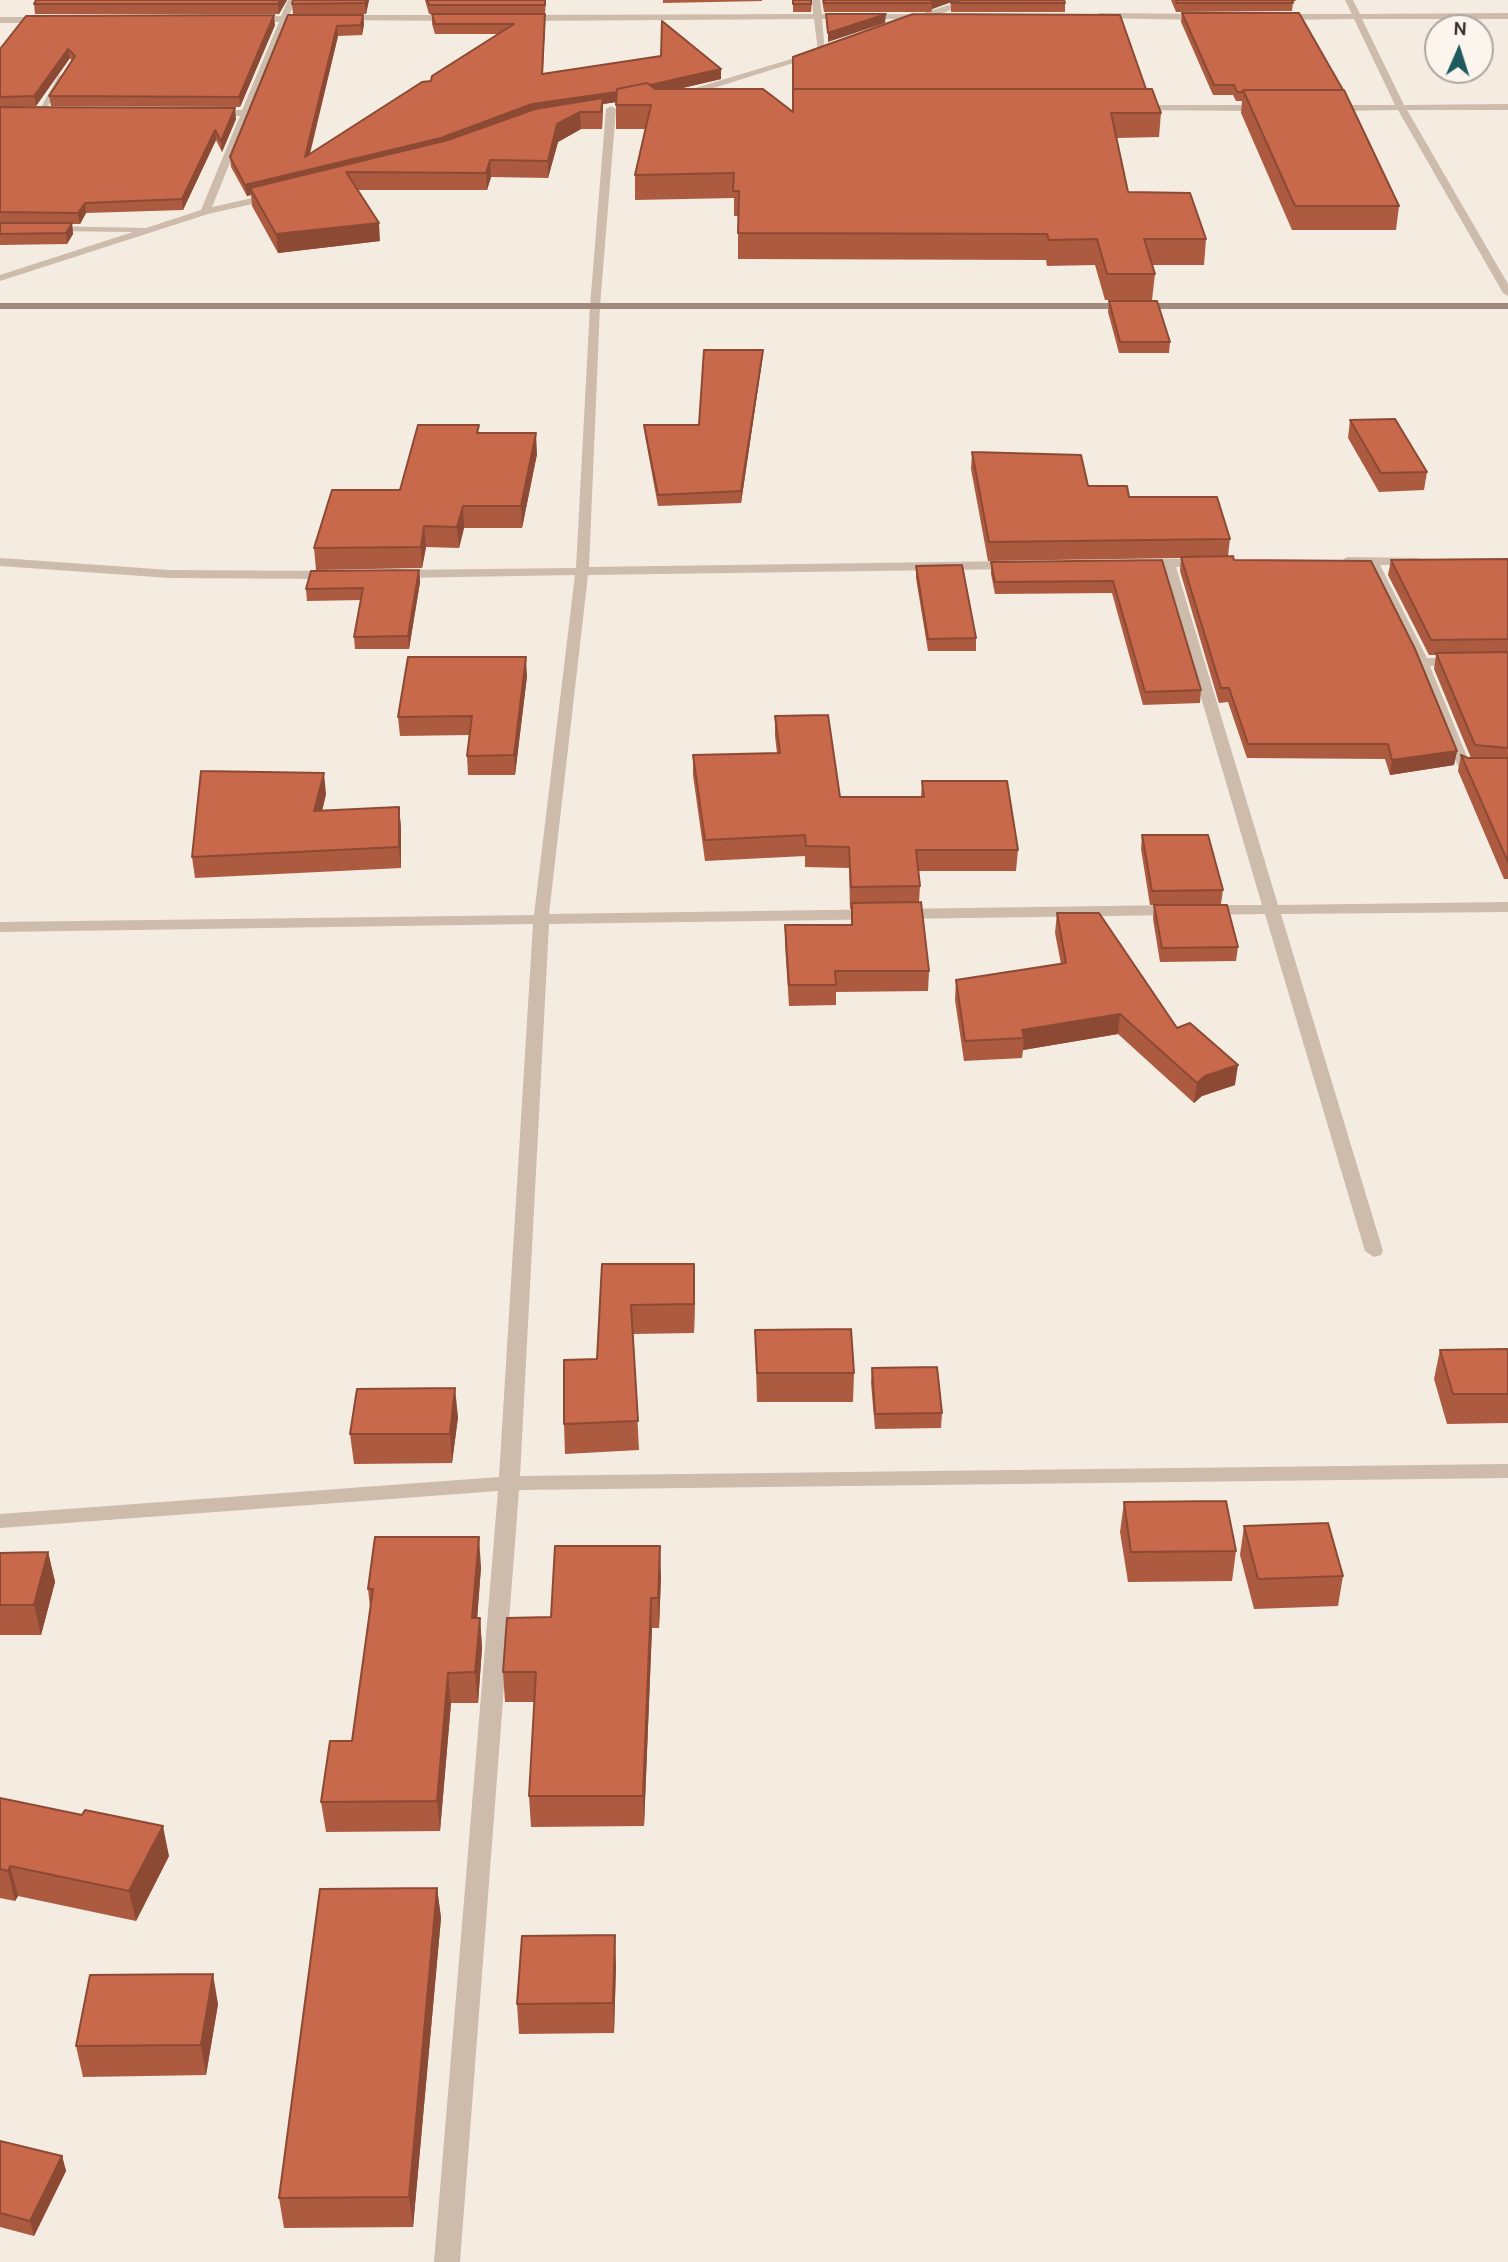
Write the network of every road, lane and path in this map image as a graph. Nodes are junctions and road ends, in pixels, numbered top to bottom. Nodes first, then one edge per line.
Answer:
1 (292, 0) edge
2 (816, 0) edge
3 (974, 0) edge
4 (1349, 0) edge
5 (920, 16) junction
6 (961, 16) edge
7 (1085, 16) edge
8 (1208, 16) edge
9 (1263, 16) edge
10 (1508, 16) edge
11 (817, 17) junction
12 (1359, 17) junction
13 (461, 18) edge
14 (516, 18) edge
15 (243, 19) edge
16 (284, 19) junction
17 (325, 19) edge
18 (338, 19) edge
19 (0, 20) edge
20 (54, 20) edge
21 (883, 29) edge
22 (834, 47) edge
23 (822, 51) junction
24 (70, 64) edge
25 (671, 97) edge
26 (1508, 107) edge
27 (1124, 108) edge
28 (1276, 108) edge
29 (1318, 108) edge
30 (1401, 108) junction
31 (598, 111) edge
32 (26, 112) edge
33 (40, 112) junction
34 (53, 112) edge
35 (202, 113) edge
36 (243, 113) junction
37 (286, 193) edge
38 (205, 212) junction
39 (41, 228) edge
40 (152, 229) junction
41 (1, 278) edge
42 (1508, 293) edge
43 (0, 306) edge
44 (595, 306) junction
45 (1508, 306) edge
46 (1331, 561) edge
47 (1372, 561) junction
48 (1426, 561) edge
49 (0, 562) edge
50 (1168, 563) junction
51 (1223, 563) edge
52 (1126, 564) edge
53 (1029, 565) edge
54 (582, 570) junction
55 (386, 574) edge
56 (344, 575) edge
57 (1422, 662) junction
58 (1508, 662) edge
59 (1508, 768) edge
60 (1508, 907) edge
61 (1271, 909) junction
62 (541, 919) junction
63 (0, 927) edge
64 (1374, 1251) dead end
65 (1508, 1471) edge
66 (509, 1482) junction
67 (0, 1521) edge
68 (447, 2262) edge

1 - 16 street
2 - 11 street
3 - 5 street
4 - 12 street
5 - 6 street
5 - 11 street
5 - 21 street
7 - 8 street
9 - 12 street
10 - 12 street
11 - 14 street
11 - 23 street
12 - 30 street
13 - 18 street
15 - 16 street
16 - 17 street
16 - 36 street
19 - 20 street
22 - 23 street
23 - 25 street
24 - 33 street
26 - 30 street
27 - 28 street
29 - 30 street
30 - 42 street
31 - 44 street
32 - 33 street
33 - 34 street
35 - 36 street
36 - 38 street
37 - 38 street
38 - 40 street
39 - 40 street
40 - 41 street
43 - 44 street
44 - 45 street
44 - 54 street
46 - 47 street
47 - 48 street
47 - 57 street
49 - 56 street
50 - 51 street
50 - 52 street
50 - 61 street
53 - 54 street
54 - 55 street
54 - 62 street
57 - 58 street
57 - 59 street
60 - 61 street
61 - 62 street
61 - 64 street
62 - 63 street
62 - 66 street
65 - 66 street
66 - 67 street
66 - 68 street

